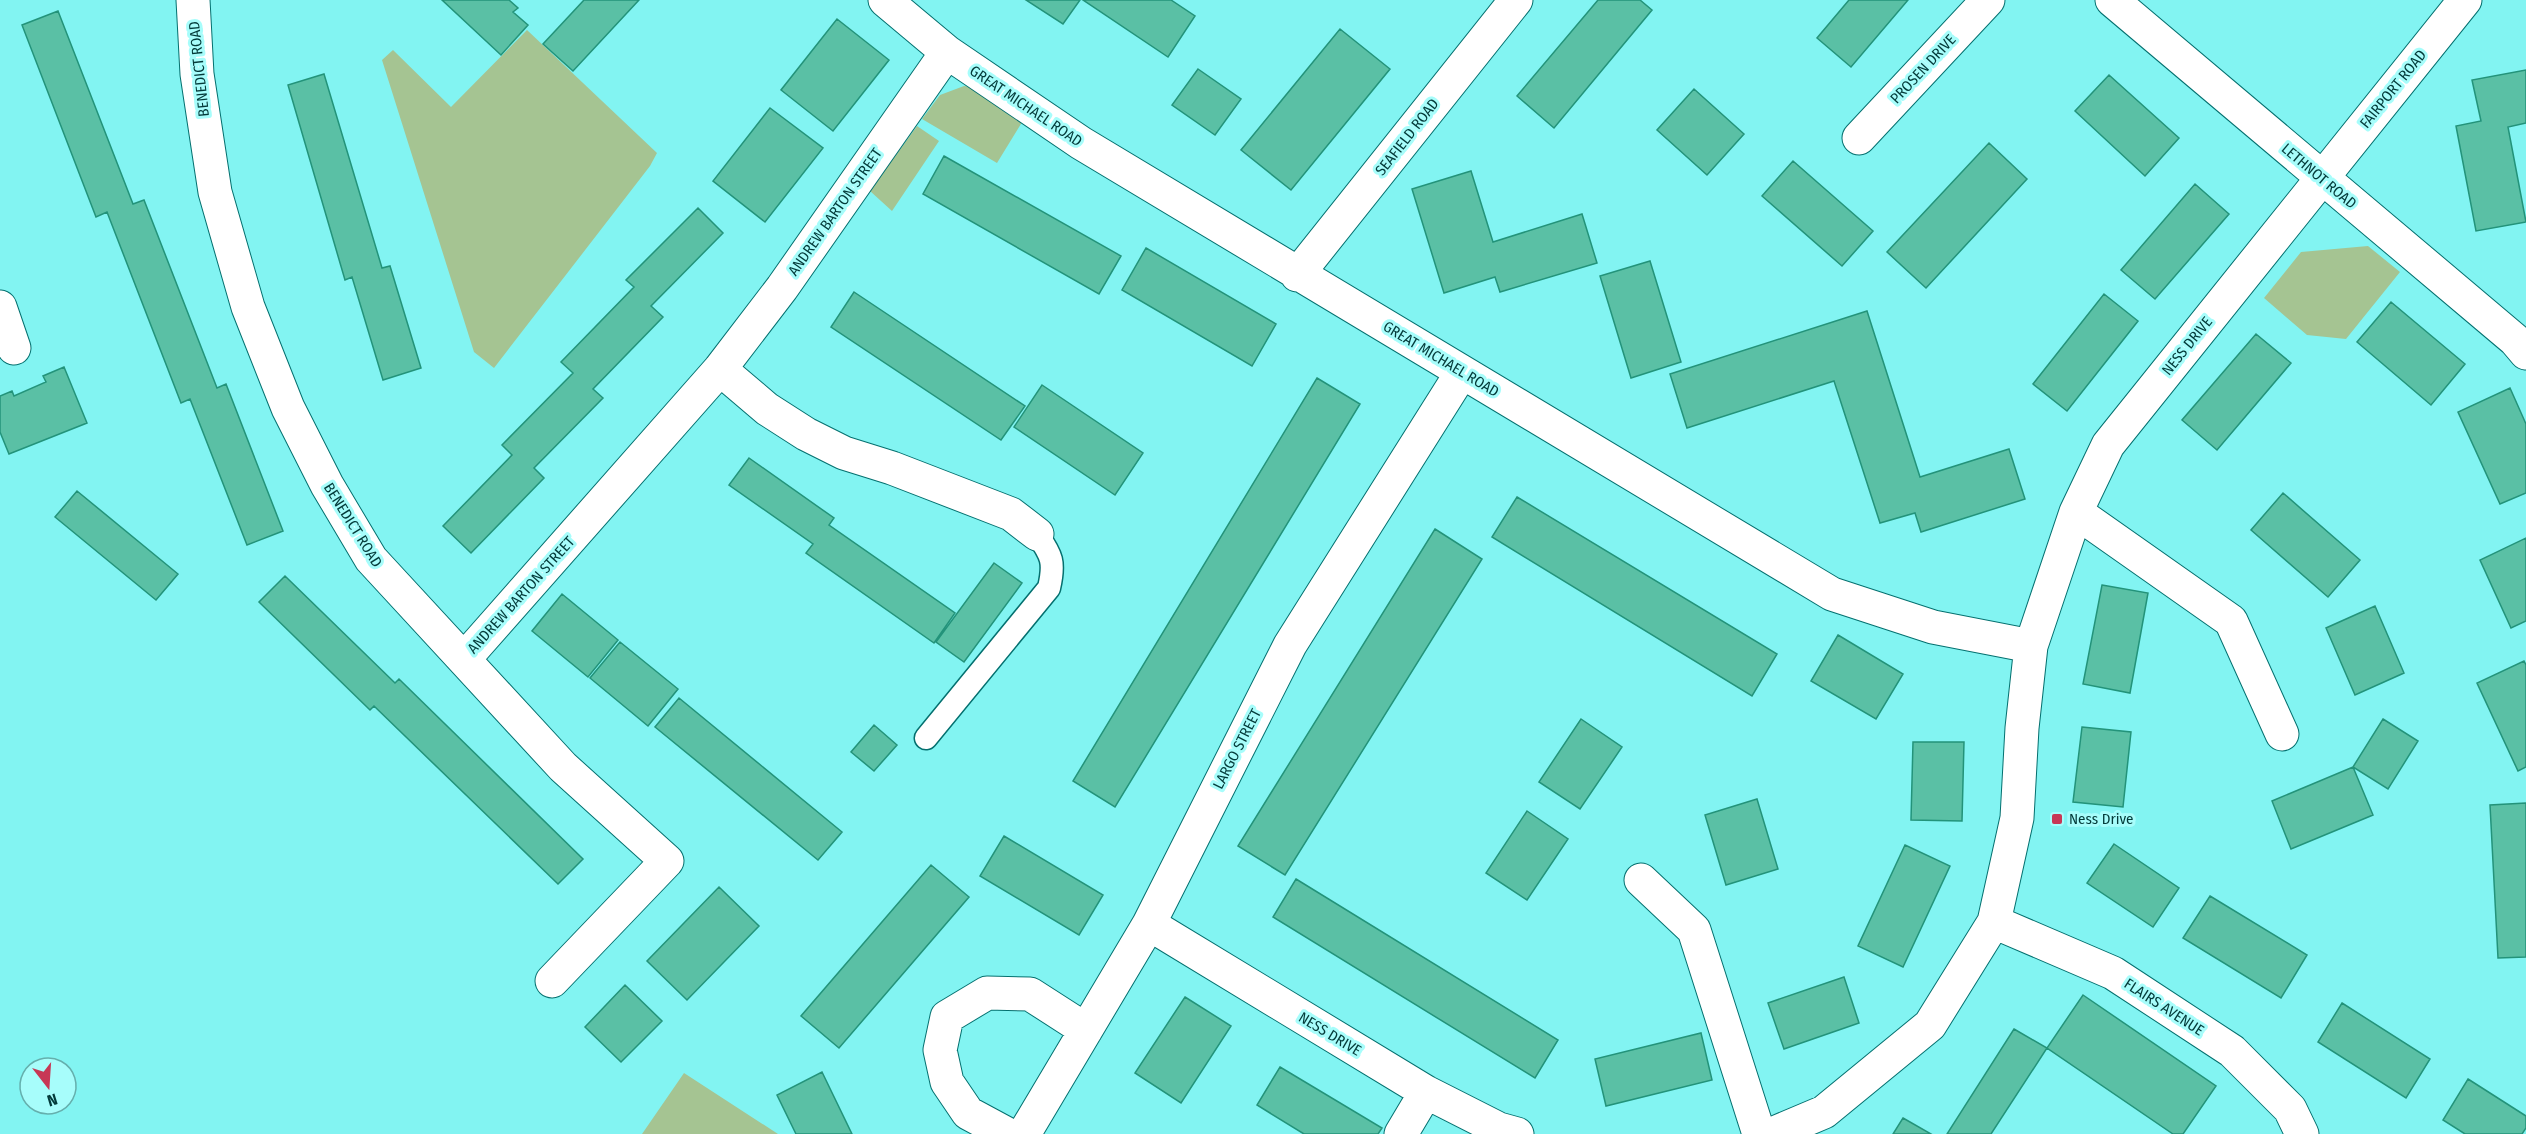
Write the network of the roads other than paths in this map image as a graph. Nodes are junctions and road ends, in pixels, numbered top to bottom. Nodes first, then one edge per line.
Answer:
1 (193, 0) edge
2 (885, 0) edge
3 (1516, 0) edge
4 (1988, 0) edge
5 (2112, 0) edge
6 (2465, 0) edge
7 (947, 52) junction
8 (1859, 138) dead end
9 (2322, 178) junction
10 (1298, 275) junction
11 (0, 307) edge
12 (14, 348) dead end
13 (2526, 352) edge
14 (720, 369) junction
15 (1462, 372) junction
16 (2076, 512) junction
17 (1037, 534) joint
18 (2031, 646) junction
19 (465, 658) junction
20 (2282, 734) dead end
21 (926, 738) dead end
22 (1641, 880) dead end
23 (1994, 922) junction
24 (1149, 924) junction
25 (552, 981) dead end
26 (1086, 1030) junction
27 (1426, 1092) junction
28 (1007, 1134) edge
29 (1024, 1134) edge
30 (1401, 1134) edge
31 (1517, 1134) edge
32 (1759, 1134) edge
33 (1772, 1134) edge
34 (2302, 1134) edge

1 - 19 street, BENEDICT ROAD
2 - 7 street, GREAT MICHAEL ROAD
3 - 10 street, SEAFIELD ROAD
4 - 8 street, PROSEN DRIVE
5 - 9 street, LETHNOT ROAD
6 - 9 street, FAIRPORT ROAD
7 - 10 street, GREAT MICHAEL ROAD
7 - 14 street, ANDREW BARTON STREET
9 - 13 street, LETHNOT ROAD
9 - 16 street, NESS DRIVE
10 - 15 street, GREAT MICHAEL ROAD
11 - 12 street
14 - 17 street
14 - 19 street, ANDREW BARTON STREET
15 - 18 street, GREAT MICHAEL ROAD
15 - 24 street, LARGO STREET
16 - 18 street, NESS DRIVE
16 - 20 street
17 - 21 lane
18 - 23 street, NESS DRIVE
19 - 25 street, BENEDICT ROAD
22 - 32 street
23 - 33 street, NESS DRIVE
23 - 34 street, FLAIRS AVENUE
24 - 26 street, LARGO STREET
24 - 27 street, NESS DRIVE
26 - 28 street
26 - 29 street, LARGO STREET
27 - 30 street
27 - 31 street, NESS DRIVE

